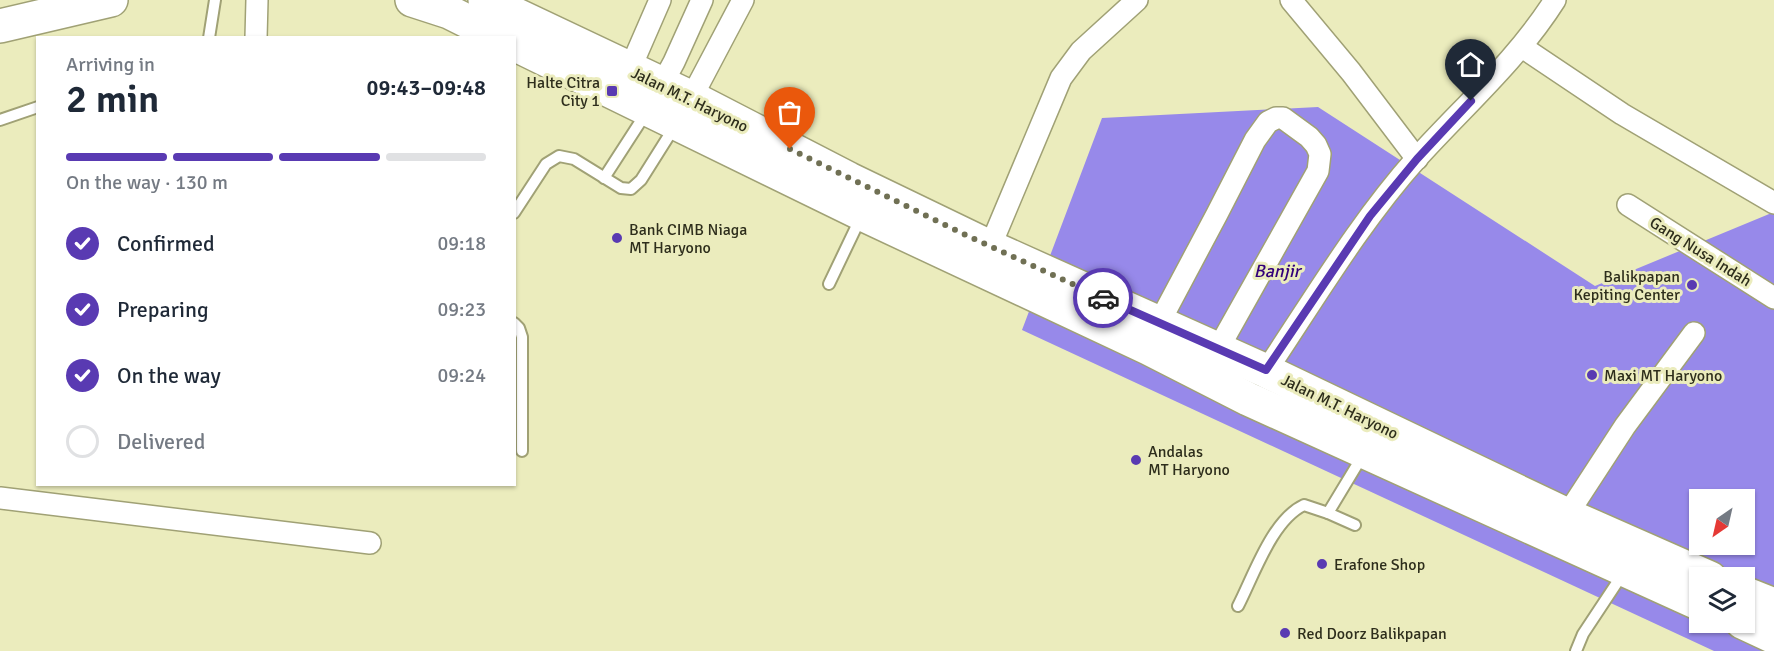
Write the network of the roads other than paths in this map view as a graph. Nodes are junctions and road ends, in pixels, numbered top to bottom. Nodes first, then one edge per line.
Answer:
1 (111, 0) edge
2 (215, 0) edge
3 (257, 0) edge
4 (412, 0) edge
5 (485, 0) edge
6 (660, 0) edge
7 (702, 0) edge
8 (743, 0) edge
9 (1137, 0) edge
10 (1291, 0) edge
11 (1555, 0) edge
12 (0, 26) edge
13 (690, 30) junction
14 (209, 36) edge
15 (256, 36) edge
16 (497, 36) edge
17 (516, 45) edge
18 (720, 45) junction
19 (1522, 47) junction
20 (630, 69) junction
21 (655, 96) junction
22 (36, 108) edge
23 (684, 111) junction
24 (0, 120) edge
25 (1417, 159) junction
26 (604, 178) junction
27 (1774, 203) edge
28 (1628, 206) dead end
29 (516, 210) edge
30 (862, 214) junction
31 (990, 247) junction
32 (829, 284) dead end
33 (1774, 298) edge
34 (1159, 323) junction
35 (516, 325) edge
36 (1694, 333) dead end
37 (1218, 349) junction
38 (1266, 370) junction
39 (522, 451) dead end
40 (1364, 452) junction
41 (0, 498) edge
42 (1328, 513) junction
43 (1567, 515) junction
44 (1354, 525) dead end
45 (370, 543) dead end
46 (1689, 569) edge
47 (1625, 571) junction
48 (1755, 598) edge
49 (1689, 599) edge
50 (1238, 606) dead end
51 (1774, 606) edge
52 (1755, 628) edge
53 (1774, 637) edge
54 (1576, 651) edge

1 - 12 main road
2 - 14 lane
3 - 15 street
4 - 16 main road
5 - 20 main road, Jalan M.T. Haryono
6 - 20 street
7 - 13 street
8 - 18 street
9 - 31 street
10 - 25 street
11 - 19 street
13 - 18 street
13 - 21 street
17 - 21 main road, Jalan M.T. Haryono
18 - 23 street
19 - 25 street
19 - 27 street
20 - 21 main road, Jalan M.T. Haryono
21 - 23 main road, Jalan M.T. Haryono
21 - 26 lane
22 - 24 lane
23 - 26 lane
23 - 30 main road, Jalan M.T. Haryono
23 - 31 main road, Jalan M.T. Haryono
25 - 38 street
26 - 29 lane
28 - 33 street, Gang Nusa Indah
30 - 32 lane
30 - 40 main road, Jalan M.T. Haryono
31 - 34 main road, Jalan M.T. Haryono
34 - 37 main road, Jalan M.T. Haryono
34 - 37 street
35 - 39 lane
36 - 43 street
37 - 38 main road, Jalan M.T. Haryono
38 - 43 main road, Jalan M.T. Haryono
40 - 42 lane
40 - 47 main road, Jalan M.T. Haryono
41 - 45 street
42 - 44 lane
42 - 50 lane
43 - 46 main road, Jalan M.T. Haryono
47 - 49 main road, Jalan M.T. Haryono
47 - 54 lane
48 - 51 main road
52 - 53 main road

